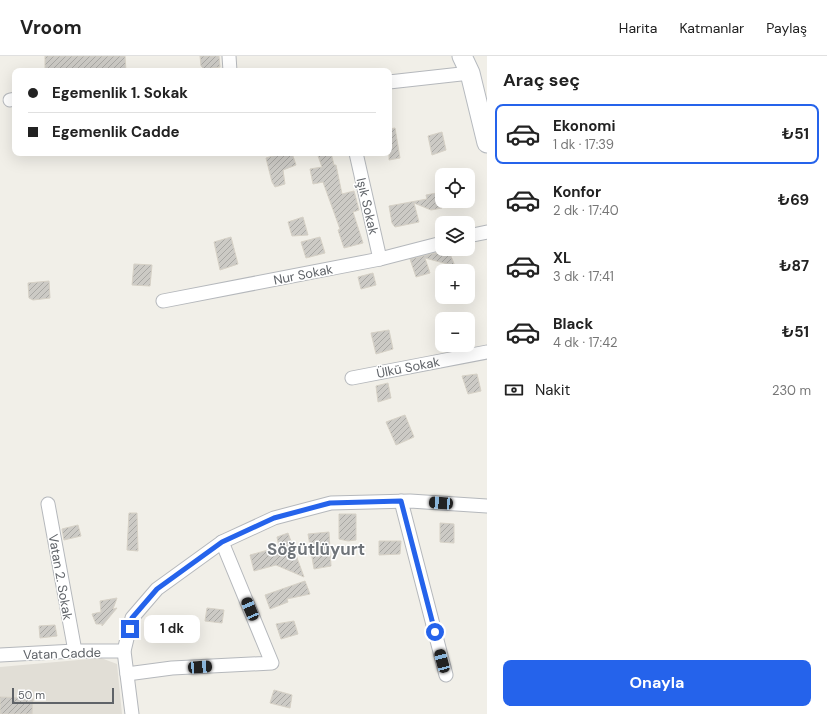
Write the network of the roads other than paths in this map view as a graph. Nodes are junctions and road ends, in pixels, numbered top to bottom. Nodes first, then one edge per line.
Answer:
1 (229, 56) edge
2 (462, 56) edge
3 (230, 68) edge
4 (470, 73) junction
5 (392, 82) edge
6 (487, 143) edge
7 (357, 156) edge
8 (487, 232) edge
9 (475, 235) edge
10 (435, 245) edge
11 (380, 259) junction
12 (163, 301) dead end
13 (487, 352) edge
14 (352, 378) dead end
15 (401, 501) junction
16 (48, 504) dead end
17 (487, 506) edge
18 (222, 542) junction
19 (75, 651) junction
20 (124, 651) junction
21 (0, 655) edge
22 (127, 674) junction
23 (446, 675) dead end
24 (132, 714) edge

1 - 3 street
2 - 4 street
4 - 5 street
4 - 6 street
7 - 11 street, Işık Sokak
8 - 9 street
10 - 11 street, Nur Sokak
11 - 12 street, Nur Sokak
13 - 14 street, Ülkü Sokak
15 - 17 street
15 - 18 street
15 - 23 street
16 - 19 street, Vatan 2. Sokak
18 - 20 street
18 - 22 street
19 - 20 street, Vatan Cadde
19 - 21 street, Vatan Cadde
20 - 22 street
22 - 24 street

